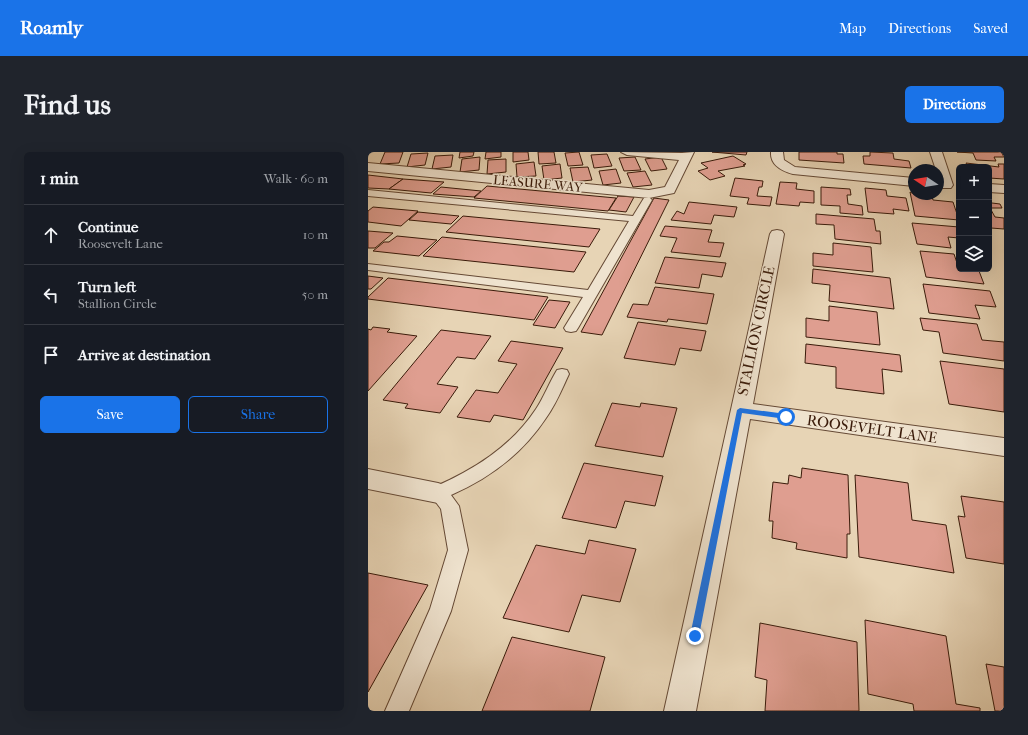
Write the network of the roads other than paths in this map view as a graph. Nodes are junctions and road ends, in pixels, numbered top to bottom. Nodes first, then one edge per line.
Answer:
1 (627, 152) edge
2 (777, 152) edge
3 (936, 152) edge
4 (687, 154) edge
5 (368, 167) edge
6 (908, 181) edge
7 (948, 185) edge
8 (992, 188) edge
9 (1004, 189) edge
10 (368, 193) edge
11 (647, 200) dead end
12 (636, 218) junction
13 (777, 234) dead end
14 (368, 267) edge
15 (590, 294) junction
16 (570, 328) dead end
17 (562, 374) dead end
18 (740, 410) junction
19 (1004, 448) edge
20 (368, 480) edge
21 (438, 493) junction
22 (396, 711) edge
23 (680, 711) edge

1 - 4 street
2 - 6 street
3 - 7 street
4 - 5 street, LEASURE WAY
8 - 9 street
10 - 12 lane
11 - 12 lane
12 - 15 lane
13 - 18 street, STALLION CIRCLE
14 - 15 lane
15 - 16 lane
17 - 21 lane
18 - 19 street, ROOSEVELT LANE
18 - 23 street, STALLION CIRCLE
20 - 21 street
21 - 22 lane

